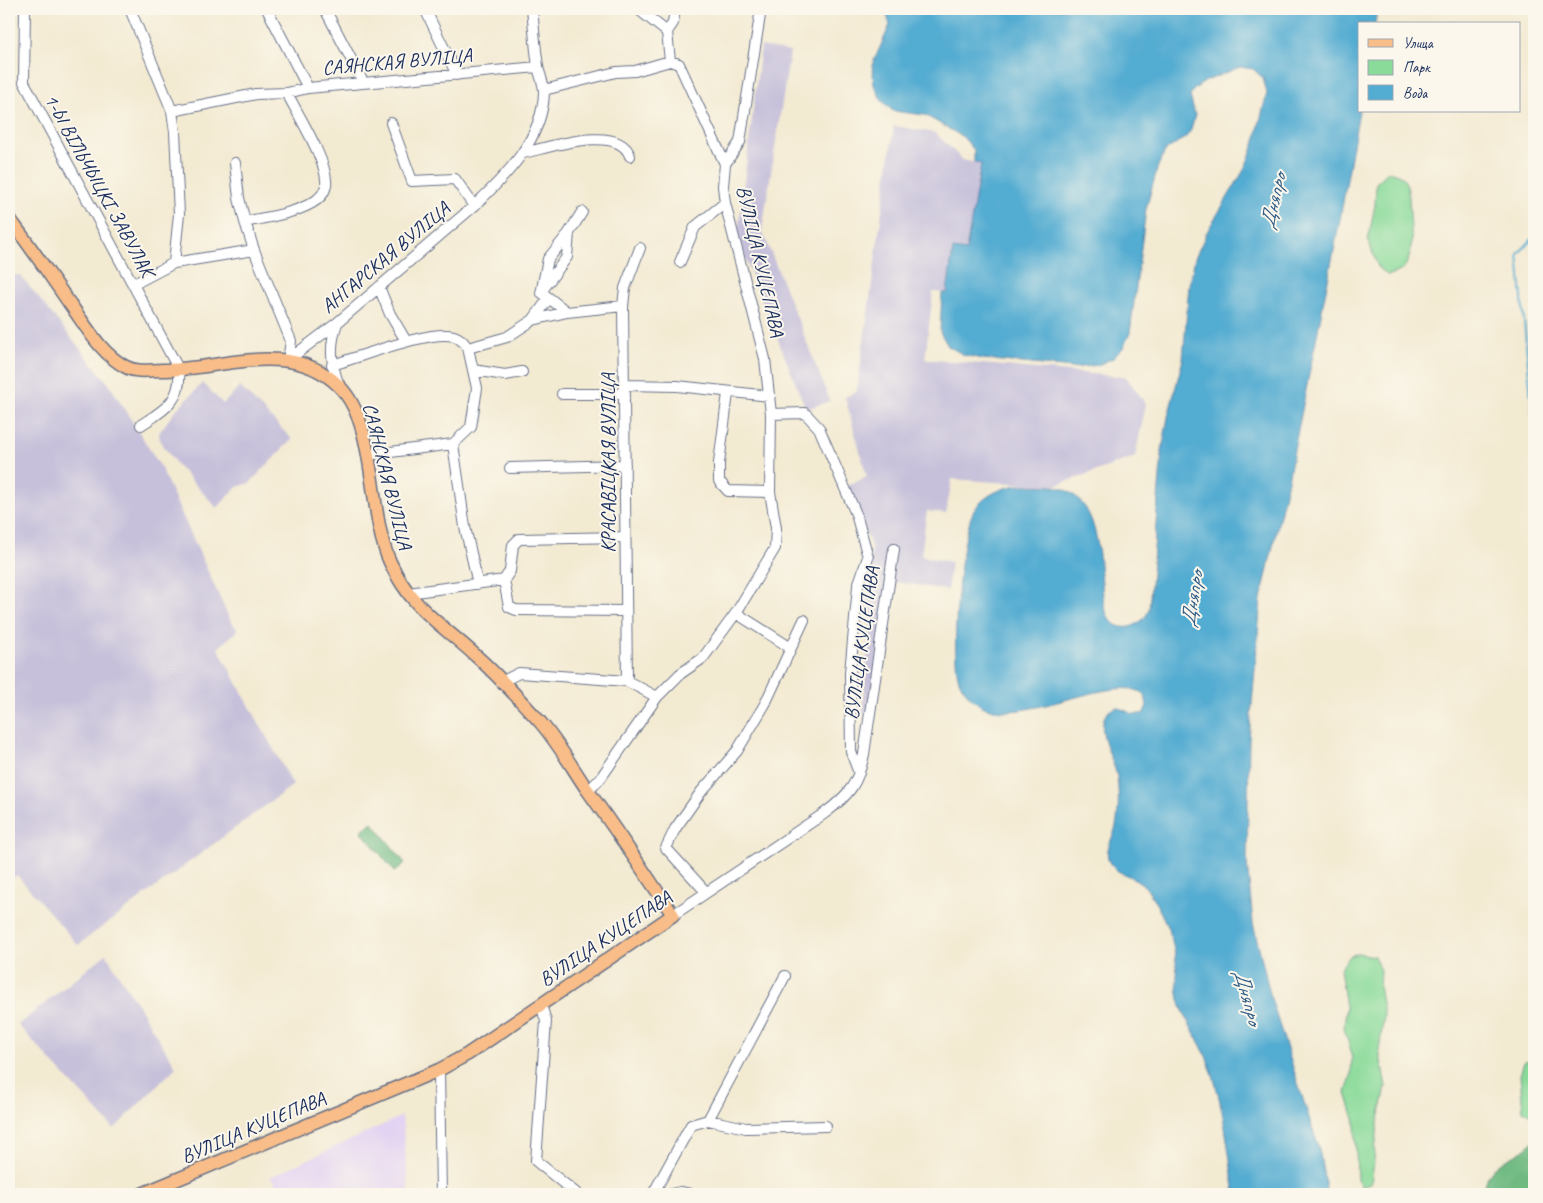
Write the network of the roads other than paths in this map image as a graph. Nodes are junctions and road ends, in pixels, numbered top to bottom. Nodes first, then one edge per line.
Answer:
1 (25, 9) edge
2 (130, 9) edge
3 (267, 9) edge
4 (325, 9) edge
5 (425, 9) edge
6 (532, 9) edge
7 (638, 9) edge
8 (675, 9) edge
9 (761, 9) edge
10 (667, 32) junction
11 (670, 61) junction
12 (538, 67) junction
13 (457, 75) junction
14 (363, 82) junction
15 (308, 88) junction
16 (544, 90) junction
17 (286, 93) junction
18 (172, 111) junction
19 (390, 123) dead end
20 (523, 153) junction
21 (630, 156) dead end
22 (236, 163) dead end
23 (725, 164) junction
24 (725, 203) junction
25 (474, 206) junction
26 (582, 212) dead end
27 (9, 218) edge
28 (245, 222) junction
29 (640, 248) dead end
30 (254, 250) junction
31 (680, 262) dead end
32 (174, 263) junction
33 (134, 284) junction
34 (379, 287) junction
35 (545, 295) junction
36 (623, 306) junction
37 (567, 312) junction
38 (533, 320) junction
39 (336, 322) junction
40 (406, 341) junction
41 (468, 348) junction
42 (288, 360) junction
43 (332, 365) junction
44 (179, 370) junction
45 (472, 370) junction
46 (522, 372) dead end
47 (339, 386) junction
48 (625, 389) junction
49 (728, 392) junction
50 (562, 394) dead end
51 (770, 396) junction
52 (771, 414) junction
53 (141, 425) dead end
54 (453, 444) junction
55 (367, 455) junction
56 (625, 465) junction
57 (510, 468) dead end
58 (770, 492) junction
59 (625, 537) junction
60 (894, 549) dead end
61 (504, 580) junction
62 (478, 584) junction
63 (408, 593) junction
64 (626, 611) junction
65 (736, 613) junction
66 (804, 620) dead end
67 (791, 648) junction
68 (628, 681) junction
69 (501, 682) junction
70 (657, 697) junction
71 (859, 773) junction
72 (588, 791) junction
73 (706, 892) junction
74 (672, 915) junction
75 (785, 976) dead end
76 (540, 1005) junction
77 (439, 1070) junction
78 (708, 1120) junction
79 (826, 1126) dead end
80 (142, 1194) edge
81 (441, 1194) edge
82 (577, 1194) edge
83 (653, 1194) edge
84 (671, 1194) edge
85 (690, 1194) edge

1 - 33 street, 1-Ы ВІЛЬЧЫЦКІ ЗАВУЛАК
2 - 18 street
3 - 15 street
4 - 14 street
5 - 13 street
6 - 12 street, АНГАРСКАЯ ВУЛІЦА
7 - 10 street
8 - 10 street
9 - 23 street
10 - 11 street
11 - 16 street
11 - 23 street
12 - 13 street, САЯНСКАЯ ВУЛІЦА
12 - 16 street, АНГАРСКАЯ ВУЛІЦА
13 - 14 street, САЯНСКАЯ ВУЛІЦА
14 - 15 street, САЯНСКАЯ ВУЛІЦА
15 - 17 street, САЯНСКАЯ ВУЛІЦА
16 - 20 street, АНГАРСКАЯ ВУЛІЦА
17 - 18 street, САЯНСКАЯ ВУЛІЦА
17 - 28 street
18 - 32 street
19 - 25 street
20 - 21 street
20 - 25 street, АНГАРСКАЯ ВУЛІЦА
22 - 28 street
23 - 24 street, ВУЛІЦА КУЦЕПАВА
24 - 31 street
24 - 51 street, ВУЛІЦА КУЦЕПАВА
25 - 34 street, АНГАРСКАЯ ВУЛІЦА
26 - 35 street
27 - 44 main road
28 - 30 street
29 - 36 street, КРАСАВІЦКАЯ ВУЛІЦА
30 - 32 street
30 - 42 street
32 - 33 street
33 - 44 street, 1-Ы ВІЛЬЧЫЦКІ ЗАВУЛАК
34 - 39 street, АНГАРСКАЯ ВУЛІЦА
34 - 40 street
35 - 37 street
35 - 38 street
36 - 37 street
36 - 48 street, КРАСАВІЦКАЯ ВУЛІЦА
37 - 38 street
38 - 41 street
39 - 42 street, АНГАРСКАЯ ВУЛІЦА
39 - 43 street
40 - 41 street
40 - 43 street
41 - 45 street
42 - 44 main road
42 - 47 main road, САЯНСКАЯ ВУЛІЦА
43 - 47 street
44 - 53 street
45 - 46 street
45 - 54 street
47 - 55 main road, САЯНСКАЯ ВУЛІЦА
48 - 49 street
48 - 50 street
48 - 56 street, КРАСАВІЦКАЯ ВУЛІЦА
49 - 51 street
49 - 58 street
51 - 52 street, ВУЛІЦА КУЦЕПАВА
52 - 58 street, ВУЛІЦА КУЦЕПАВА
52 - 71 street
54 - 55 street
54 - 62 street
55 - 63 main road, САЯНСКАЯ ВУЛІЦА
56 - 57 street
56 - 59 street, КРАСАВІЦКАЯ ВУЛІЦА
58 - 65 street, ВУЛІЦА КУЦЕПАВА
59 - 61 street
59 - 64 street, КРАСАВІЦКАЯ ВУЛІЦА
60 - 71 street, ВУЛІЦА КУЦЕПАВА
61 - 62 street
61 - 64 street
62 - 63 street
63 - 69 main road, САЯНСКАЯ ВУЛІЦА
64 - 68 street, КРАСАВІЦКАЯ ВУЛІЦА
65 - 67 street
65 - 70 street, ВУЛІЦА КУЦЕПАВА
66 - 67 street
67 - 73 street
68 - 69 street
68 - 70 street
69 - 72 main road, САЯНСКАЯ ВУЛІЦА
70 - 72 street, ВУЛІЦА КУЦЕПАВА
71 - 73 street, ВУЛІЦА КУЦЕПАВА
72 - 74 main road, САЯНСКАЯ ВУЛІЦА
73 - 74 street, ВУЛІЦА КУЦЕПАВА
74 - 76 main road, ВУЛІЦА КУЦЕПАВА
75 - 78 street
76 - 77 main road, ВУЛІЦА КУЦЕПАВА
76 - 82 street
77 - 80 main road, ВУЛІЦА КУЦЕПАВА
77 - 81 street
78 - 79 street
78 - 83 street
84 - 85 street

